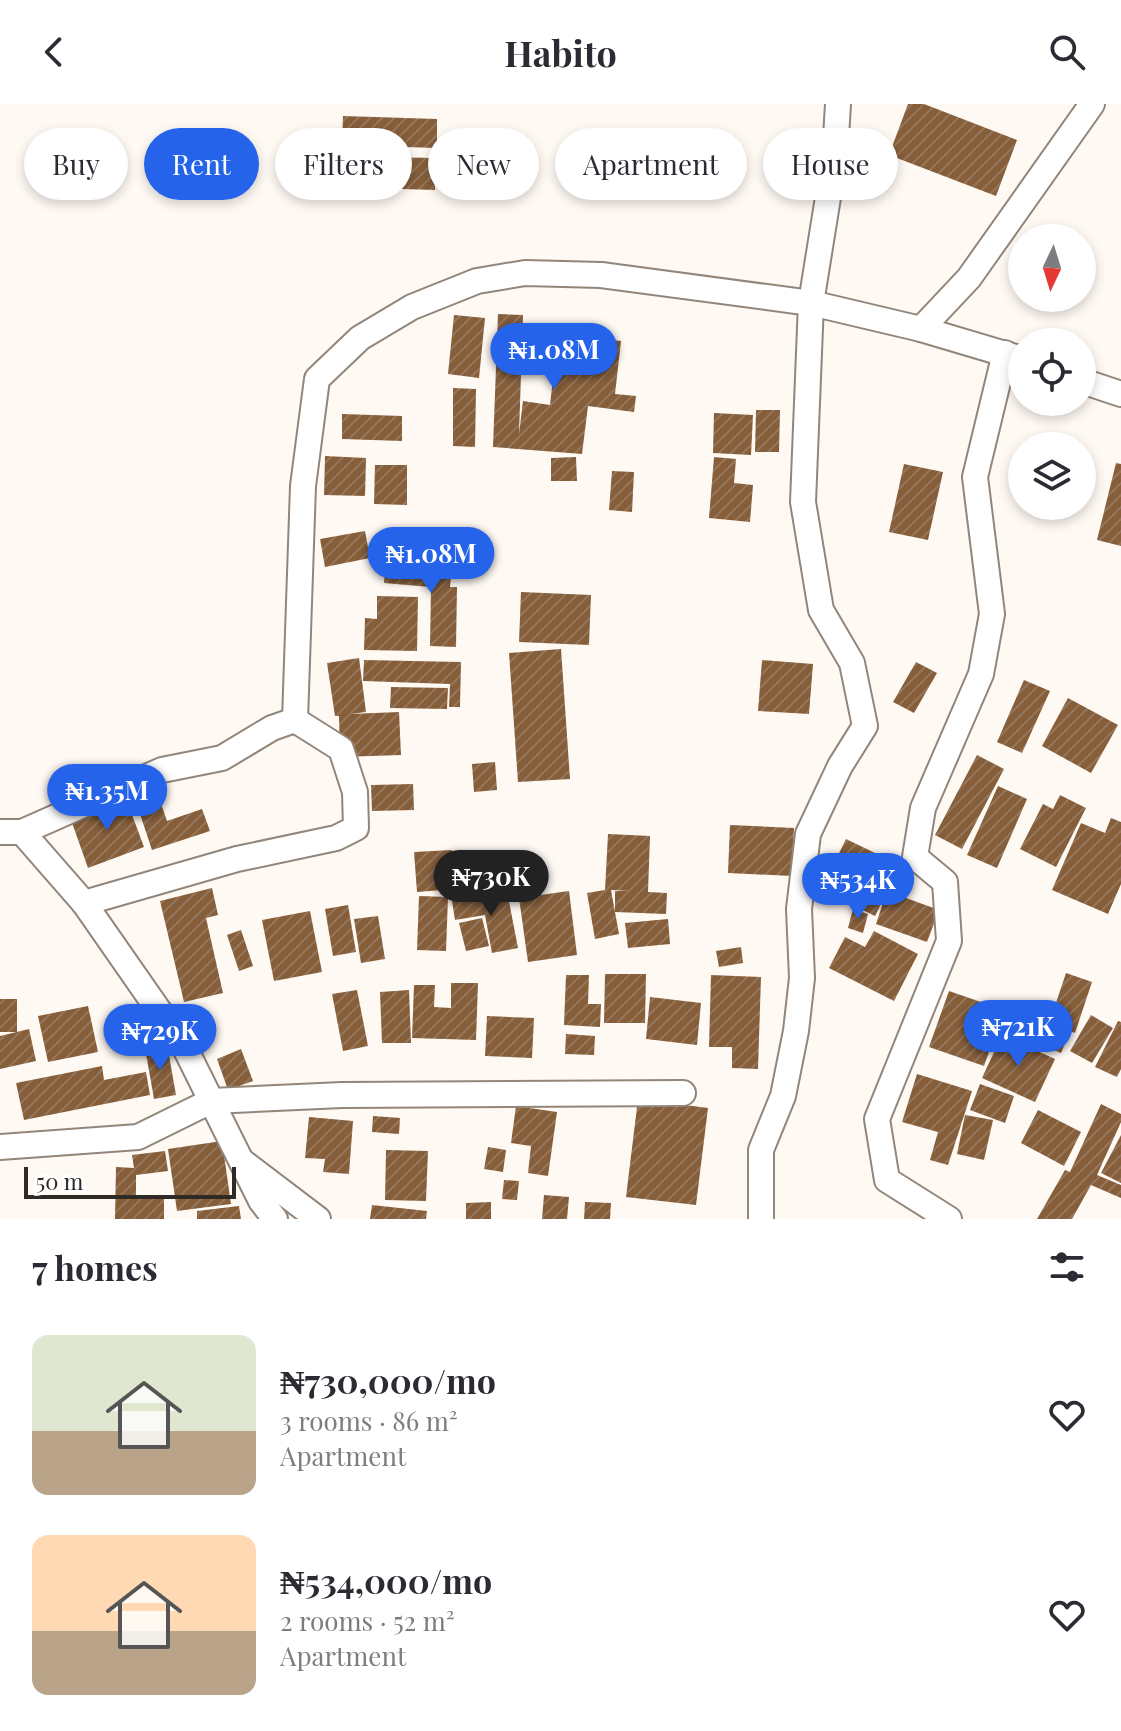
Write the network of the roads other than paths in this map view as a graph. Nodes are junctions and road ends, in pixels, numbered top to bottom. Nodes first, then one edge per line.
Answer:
1 (838, 104) edge
2 (1092, 104) edge
3 (811, 303) junction
4 (921, 329) junction
5 (1008, 355) edge
6 (1008, 372) edge
7 (1096, 386) edge
8 (1121, 394) edge
9 (295, 720) junction
10 (11, 832) edge
11 (84, 903) junction
12 (683, 1093) dead end
13 (211, 1101) junction
14 (0, 1147) edge
15 (243, 1162) junction
16 (275, 1219) edge
17 (318, 1219) edge
18 (761, 1219) edge
19 (949, 1219) edge

1 - 3 street
2 - 4 street
3 - 4 street
3 - 9 street
3 - 18 street
4 - 5 street
6 - 19 street
7 - 8 street
9 - 10 street
9 - 11 street
10 - 11 street
11 - 13 street
12 - 13 street
13 - 14 street
13 - 15 street
15 - 16 street
15 - 17 street

